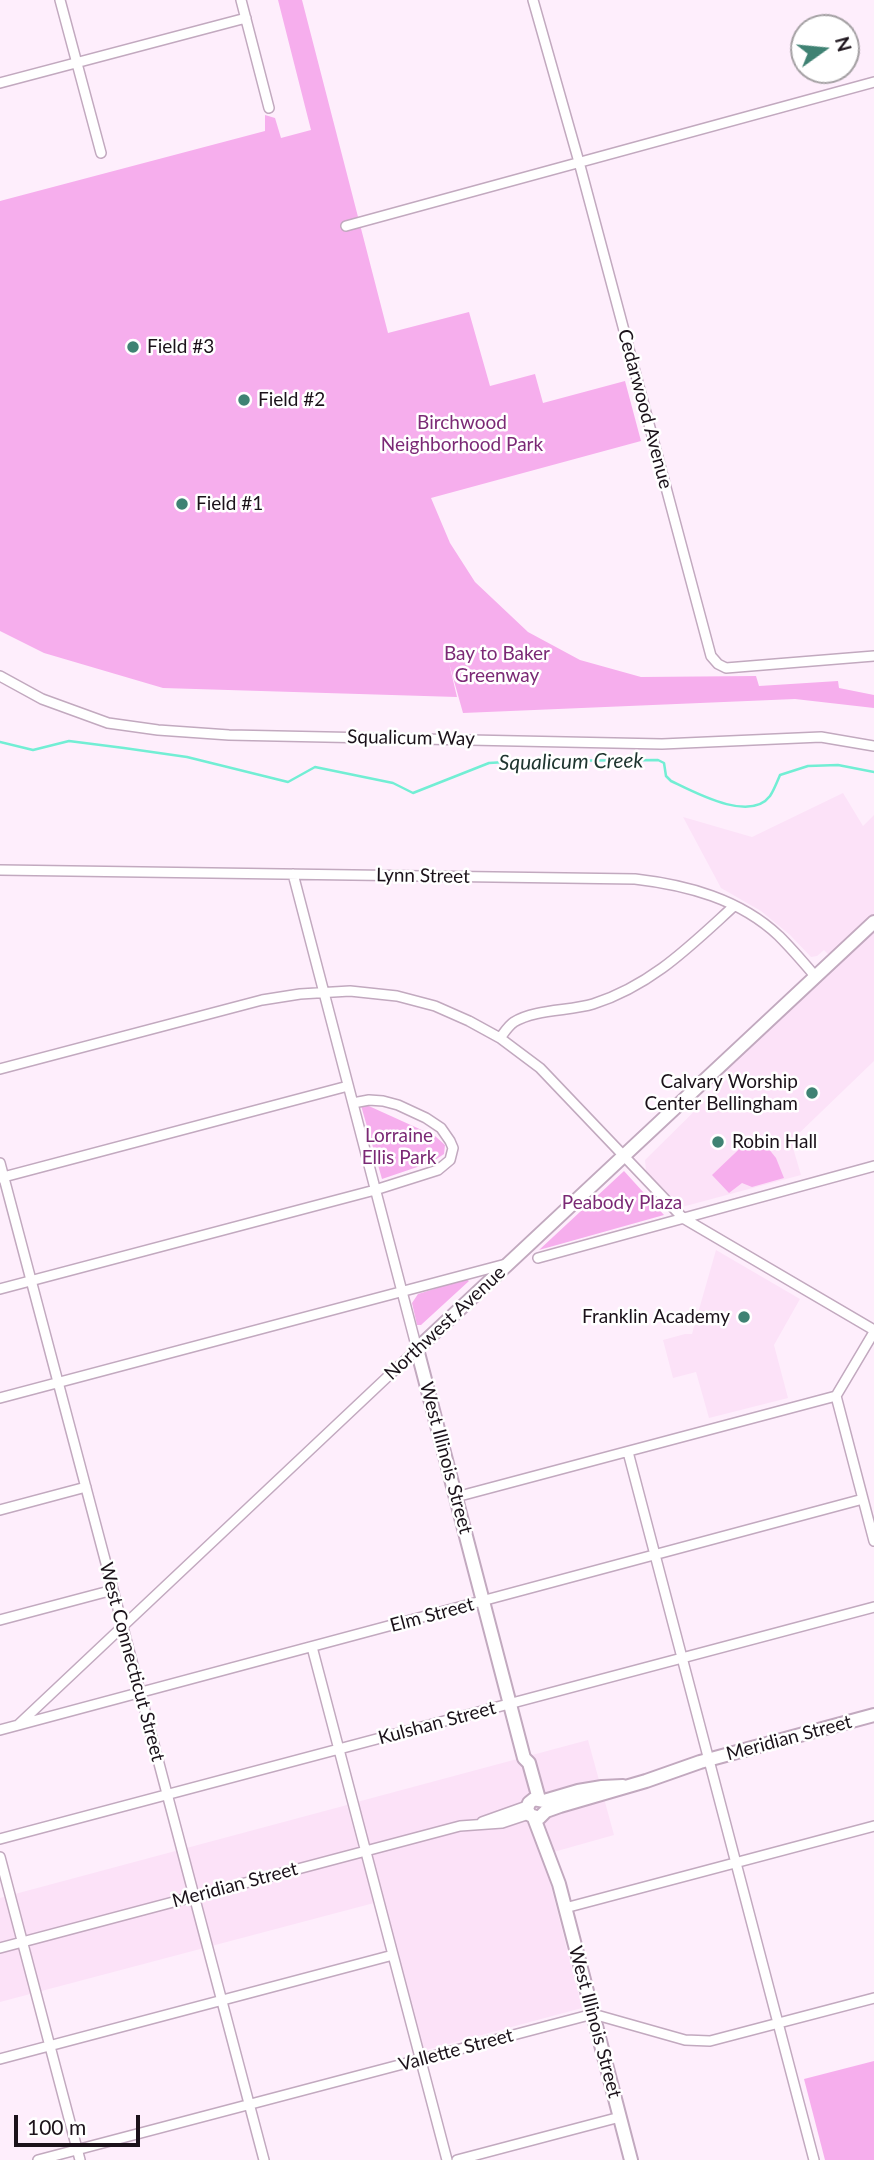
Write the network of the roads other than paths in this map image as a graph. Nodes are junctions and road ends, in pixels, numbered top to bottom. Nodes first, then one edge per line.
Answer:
1 (60, 0) edge
2 (241, 0) edge
3 (533, 0) edge
4 (246, 18) junction
5 (77, 63) junction
6 (0, 82) edge
7 (874, 82) edge
8 (269, 108) dead end
9 (101, 153) dead end
10 (579, 162) junction
11 (346, 226) dead end
12 (874, 656) edge
13 (0, 676) edge
14 (874, 746) edge
15 (0, 870) edge
16 (293, 874) junction
17 (734, 906) junction
18 (874, 922) edge
19 (816, 976) junction
20 (323, 991) junction
21 (500, 1038) junction
22 (0, 1069) edge
23 (348, 1086) junction
24 (353, 1103) junction
25 (624, 1156) junction
26 (0, 1163) edge
27 (874, 1166) edge
28 (2, 1178) edge
29 (375, 1190) junction
30 (683, 1218) junction
31 (538, 1258) dead end
32 (509, 1264) junction
33 (31, 1281) junction
34 (0, 1289) edge
35 (402, 1292) junction
36 (874, 1331) edge
37 (417, 1349) junction
38 (58, 1382) junction
39 (836, 1396) junction
40 (0, 1398) edge
41 (628, 1452) junction
42 (86, 1488) junction
43 (456, 1497) junction
44 (863, 1499) junction
45 (0, 1510) edge
46 (874, 1541) edge
47 (655, 1555) junction
48 (113, 1590) junction
49 (483, 1601) junction
50 (874, 1607) edge
51 (0, 1620) edge
52 (122, 1625) junction
53 (312, 1647) junction
54 (682, 1658) junction
55 (140, 1692) junction
56 (510, 1704) junction
57 (874, 1716) edge
58 (18, 1725) junction
59 (0, 1730) edge
60 (339, 1749) junction
61 (709, 1759) junction
62 (167, 1795) junction
63 (537, 1808) junction
64 (874, 1826) edge
65 (0, 1839) edge
66 (366, 1851) junction
67 (0, 1857) edge
68 (736, 1862) junction
69 (194, 1896) junction
70 (565, 1908) junction
71 (22, 1942) junction
72 (0, 1948) edge
73 (393, 1955) junction
74 (874, 1998) edge
75 (221, 2001) junction
76 (593, 2014) junction
77 (778, 2024) junction
78 (50, 2046) junction
79 (0, 2059) edge
80 (421, 2059) junction
81 (249, 2105) junction
82 (620, 2117) junction
83 (77, 2150) junction
84 (38, 2160) edge
85 (80, 2160) edge
86 (264, 2160) edge
87 (447, 2160) edge
88 (457, 2160) edge
89 (631, 2160) edge
90 (814, 2160) edge

1 - 5 street
2 - 4 street
3 - 10 street, Cedarwood Avenue
4 - 5 street
4 - 8 street
5 - 6 street
5 - 9 street
7 - 10 street
10 - 11 street
10 - 12 street, Cedarwood Avenue
13 - 14 street, Squalicum Way
15 - 16 street, Lynn Street
16 - 17 street, Lynn Street
16 - 20 street, West Illinois Street
17 - 19 street, Lynn Street
17 - 21 street
18 - 19 main road, Northwest Avenue
19 - 25 main road, Northwest Avenue
20 - 21 street
20 - 22 street
20 - 23 street, West Illinois Street
21 - 25 street
23 - 24 street, West Illinois Street
23 - 28 street
24 - 29 street, West Illinois Street
24 - 29 street
25 - 30 street
25 - 32 main road, Northwest Avenue
26 - 28 street, West Connecticut Street
27 - 30 street
28 - 33 street, West Connecticut Street
29 - 33 street
29 - 35 street, West Illinois Street
30 - 31 street
30 - 36 street
32 - 35 street
32 - 37 main road, Northwest Avenue
33 - 34 street
33 - 38 street, West Connecticut Street
35 - 37 street, West Illinois Street
35 - 38 street
36 - 39 street
37 - 43 main road, West Illinois Street
37 - 52 street, Northwest Avenue
38 - 40 street
38 - 42 street, West Connecticut Street
39 - 41 street
39 - 44 street
41 - 43 street
41 - 47 street
42 - 45 street
42 - 48 street, West Connecticut Street
43 - 49 main road, West Illinois Street
44 - 46 street
44 - 47 street, Elm Street
47 - 49 street, Elm Street
47 - 54 street
48 - 51 street
48 - 52 street, West Connecticut Street
49 - 53 street, Elm Street
49 - 56 main road, West Illinois Street
50 - 54 street, Kulshan Street
52 - 55 street, West Connecticut Street
52 - 58 street, Northwest Avenue
53 - 55 street, Elm Street
53 - 60 street
54 - 56 street, Kulshan Street
54 - 61 street
55 - 58 street, Elm Street
55 - 62 street, West Connecticut Street
56 - 60 street, Kulshan Street
56 - 63 main road, West Illinois Street
57 - 61 main road, Meridian Street
58 - 59 street, Elm Street
60 - 62 street, Kulshan Street
60 - 66 street
61 - 63 main road, Meridian Street
61 - 68 street
62 - 65 street, Kulshan Street
62 - 69 street, West Connecticut Street
63 - 66 street, Meridian Street
63 - 70 main road, West Illinois Street
64 - 68 street
66 - 69 street, Meridian Street
66 - 73 street
67 - 71 street
68 - 70 street
68 - 77 street
69 - 71 street, Meridian Street
69 - 75 street, West Connecticut Street
70 - 76 main road, West Illinois Street
71 - 72 street, Meridian Street
71 - 78 street
73 - 75 street
73 - 80 street
74 - 77 street, Vallette Street
75 - 78 street
75 - 81 street, West Connecticut Street
76 - 77 street, Vallette Street
76 - 80 street, Vallette Street
76 - 82 main road, West Illinois Street
77 - 90 street
78 - 79 street
78 - 83 street
80 - 81 street, Vallette Street
80 - 87 street
81 - 83 street, Vallette Street
81 - 86 street, West Connecticut Street
82 - 88 street
82 - 89 main road, West Illinois Street
83 - 84 street, Vallette Street
83 - 85 street

